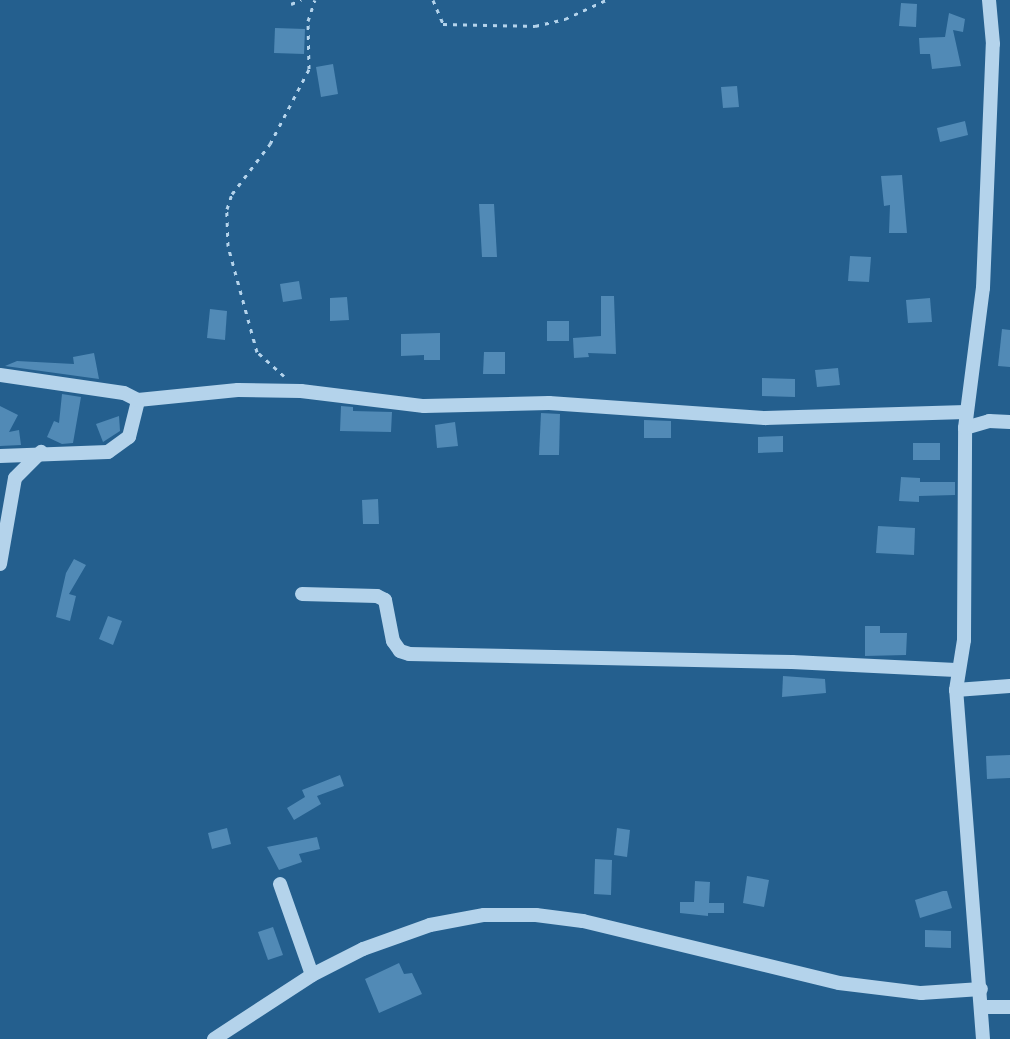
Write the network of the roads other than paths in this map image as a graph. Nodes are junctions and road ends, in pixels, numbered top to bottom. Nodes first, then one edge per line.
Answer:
1 (989, 0) edge
2 (0, 375) edge
3 (138, 400) junction
4 (966, 412) junction
5 (1010, 422) edge
6 (965, 428) junction
7 (41, 452) junction
8 (0, 456) edge
9 (0, 564) edge
10 (302, 594) dead end
11 (956, 670) junction
12 (1010, 686) edge
13 (956, 690) junction
14 (280, 884) dead end
15 (312, 975) junction
16 (981, 989) junction
17 (982, 1007) junction
18 (1010, 1007) edge
19 (214, 1039) edge
20 (983, 1039) edge

1 - 4 street
2 - 3 street
3 - 4 street
3 - 7 street
4 - 6 street
5 - 6 street
6 - 11 street
7 - 8 street
7 - 9 street
10 - 11 street
11 - 13 street
12 - 13 street
13 - 16 street
14 - 15 street
15 - 16 street
15 - 19 street
16 - 17 street
17 - 18 street
17 - 20 street

